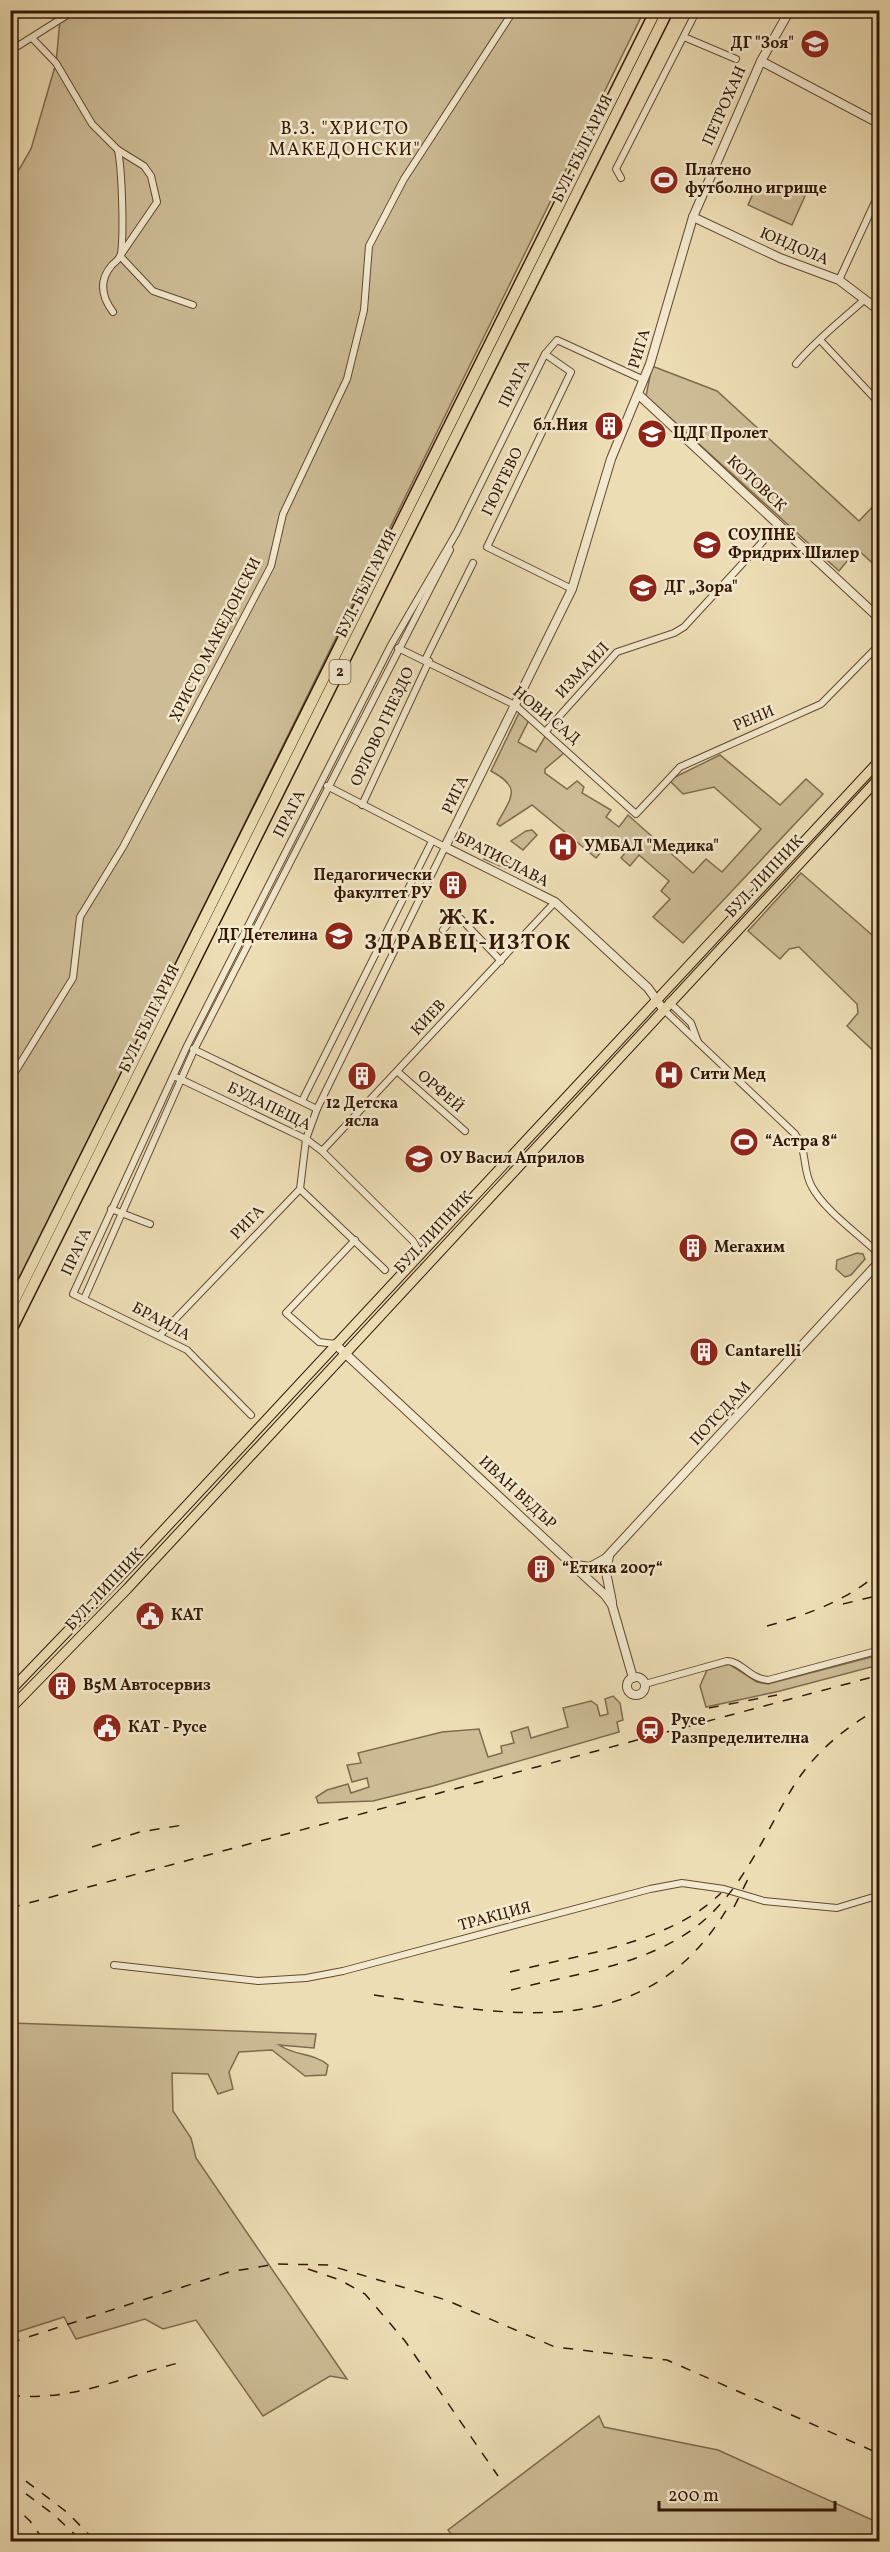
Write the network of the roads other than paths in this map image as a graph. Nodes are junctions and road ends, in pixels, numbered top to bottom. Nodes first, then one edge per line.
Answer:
1 (75, 10) edge
2 (514, 10) edge
3 (656, 10) edge
4 (668, 10) edge
5 (697, 10) edge
6 (790, 10) edge
7 (684, 37) junction
8 (33, 39) junction
9 (10, 51) edge
10 (736, 59) dead end
11 (761, 61) junction
12 (879, 124) edge
13 (118, 150) junction
14 (621, 178) dead end
15 (879, 191) edge
16 (693, 217) junction
17 (120, 256) junction
18 (839, 280) junction
19 (865, 299) junction
20 (193, 305) dead end
21 (879, 311) edge
22 (113, 312) dead end
23 (820, 341) junction
24 (545, 354) junction
25 (796, 364) dead end
26 (644, 380) junction
27 (639, 395) junction
28 (879, 404) edge
29 (778, 524) junction
30 (458, 532) junction
31 (473, 563) dead end
32 (572, 589) junction
33 (879, 619) edge
34 (879, 644) edge
35 (391, 645) junction
36 (400, 648) junction
37 (427, 661) junction
38 (515, 705) junction
39 (546, 731) junction
40 (879, 760) edge
41 (879, 777) edge
42 (321, 783) junction
43 (329, 787) junction
44 (362, 805) junction
45 (636, 814) joint
46 (432, 840) junction
47 (446, 847) junction
48 (555, 902) junction
49 (443, 930) dead end
50 (501, 961) junction
51 (658, 997) junction
52 (666, 1005) junction
53 (187, 1046) junction
54 (194, 1050) junction
55 (398, 1072) junction
56 (173, 1076) junction
57 (180, 1079) junction
58 (10, 1080) edge
59 (302, 1101) junction
60 (317, 1109) junction
61 (465, 1131) dead end
62 (306, 1139) junction
63 (322, 1151) junction
64 (300, 1189) junction
65 (111, 1209) junction
66 (122, 1214) junction
67 (150, 1224) dead end
68 (355, 1240) junction
69 (420, 1253) junction
70 (879, 1254) edge
71 (879, 1262) edge
72 (385, 1270) dead end
73 (72, 1294) joint
74 (84, 1299) junction
75 (10, 1309) edge
76 (10, 1332) edge
77 (160, 1335) junction
78 (335, 1344) junction
79 (345, 1353) junction
80 (251, 1415) dead end
81 (610, 1554) junction
82 (134, 1562) junction
83 (574, 1565) junction
84 (144, 1570) junction
85 (612, 1605) junction
86 (879, 1650) edge
87 (633, 1678) junction
88 (645, 1684) junction
89 (10, 1691) edge
90 (10, 1709) edge
91 (879, 1895) edge
92 (114, 1965) dead end

1 - 8 street
2 - 58 street, ХРИСТО МАКЕДОНСКИ
3 - 75 highway, БУЛ. БЪЛГАРИЯ / 2
4 - 76 highway, БУЛ. БЪЛГАРИЯ / 2
5 - 7 street
6 - 11 street, ПЕТРОХАН
7 - 10 street
7 - 14 street
8 - 9 street
8 - 13 street
11 - 12 street
11 - 16 street, ПЕТРОХАН
13 - 17 street
13 - 17 street
15 - 18 street
16 - 18 street, ЮНДОЛА
16 - 26 street, РИГА
17 - 20 street
17 - 22 street
18 - 19 street, ЮНДОЛА
19 - 21 street, ЮНДОЛА
19 - 23 street
23 - 25 street
23 - 28 street
24 - 26 street
24 - 30 street, ПРАГА
24 - 32 street, ГЮРГЕВО
26 - 27 street, РИГА
27 - 29 street, КОТОВСК
27 - 32 street, РИГА
29 - 33 street, КОТОВСК
29 - 39 street, ИЗМАИЛ
30 - 35 street, ПРАГА
30 - 36 street
31 - 37 street, ОРЛОВО ГНЕЗДО
32 - 38 street, РИГА
34 - 45 street, РЕНИ
35 - 36 street, НОВИ САД
35 - 42 street, ПРАГА
36 - 37 street, НОВИ САД
36 - 43 street
37 - 38 street, НОВИ САД
37 - 44 street, ОРЛОВО ГНЕЗДО
38 - 39 street, НОВИ САД
38 - 47 street, РИГА
39 - 45 street, НОВИ САД
40 - 51 main road, БУЛ. ЛИПНИК
41 - 52 main road, БУЛ. ЛИПНИК
42 - 43 street, БРАТИСЛАВА
42 - 53 street, ПРАГА
43 - 44 street, БРАТИСЛАВА
43 - 54 street
44 - 46 street, БРАТИСЛАВА
46 - 47 street, БРАТИСЛАВА
46 - 59 street
47 - 48 street, БРАТИСЛАВА
47 - 60 street, РИГА
48 - 50 street, КИЕВ
48 - 51 street, БРАТИСЛАВА
49 - 50 street
50 - 55 street, КИЕВ
51 - 52 street, БРАТИСЛАВА
51 - 69 main road, БУЛ. ЛИПНИК
52 - 70 street
52 - 79 main road, БУЛ. ЛИПНИК
53 - 54 street
53 - 56 street, ПРАГА
54 - 57 street
54 - 59 street
55 - 61 street, ОРФЕЙ
55 - 63 street, КИЕВ
56 - 57 street, БУДАПЕЩА
56 - 65 street, ПРАГА
57 - 62 street, БУДАПЕЩА
57 - 66 street
59 - 60 street
60 - 62 street, РИГА
62 - 63 street, БУДАПЕЩА
62 - 64 street, РИГА
63 - 69 street, БУДАПЕЩА
64 - 68 street
64 - 77 street, РИГА
65 - 66 street
65 - 73 street, ПРАГА
66 - 67 street
66 - 74 street
68 - 72 street
68 - 78 street
69 - 78 main road, БУЛ. ЛИПНИК
71 - 81 street, ПОТСДАМ
73 - 74 street, БРАИЛА
74 - 77 street, БРАИЛА
77 - 80 street, БРАИЛА
78 - 79 street, ИВАН ВЕДЪР
78 - 82 main road, БУЛ. ЛИПНИК
79 - 83 street, ИВАН ВЕДЪР
79 - 84 main road, БУЛ. ЛИПНИК
81 - 83 street, ПОТСДАМ
81 - 85 street
82 - 84 main road
82 - 89 main road, БУЛ. ЛИПНИК
83 - 85 street, ИВАН ВЕДЪР
84 - 90 main road, БУЛ. ЛИПНИК
85 - 87 street, ИВАН ВЕДЪР
86 - 88 street
87 - 88 street
87 - 88 street
91 - 92 street, ТРАКЦИЯ

